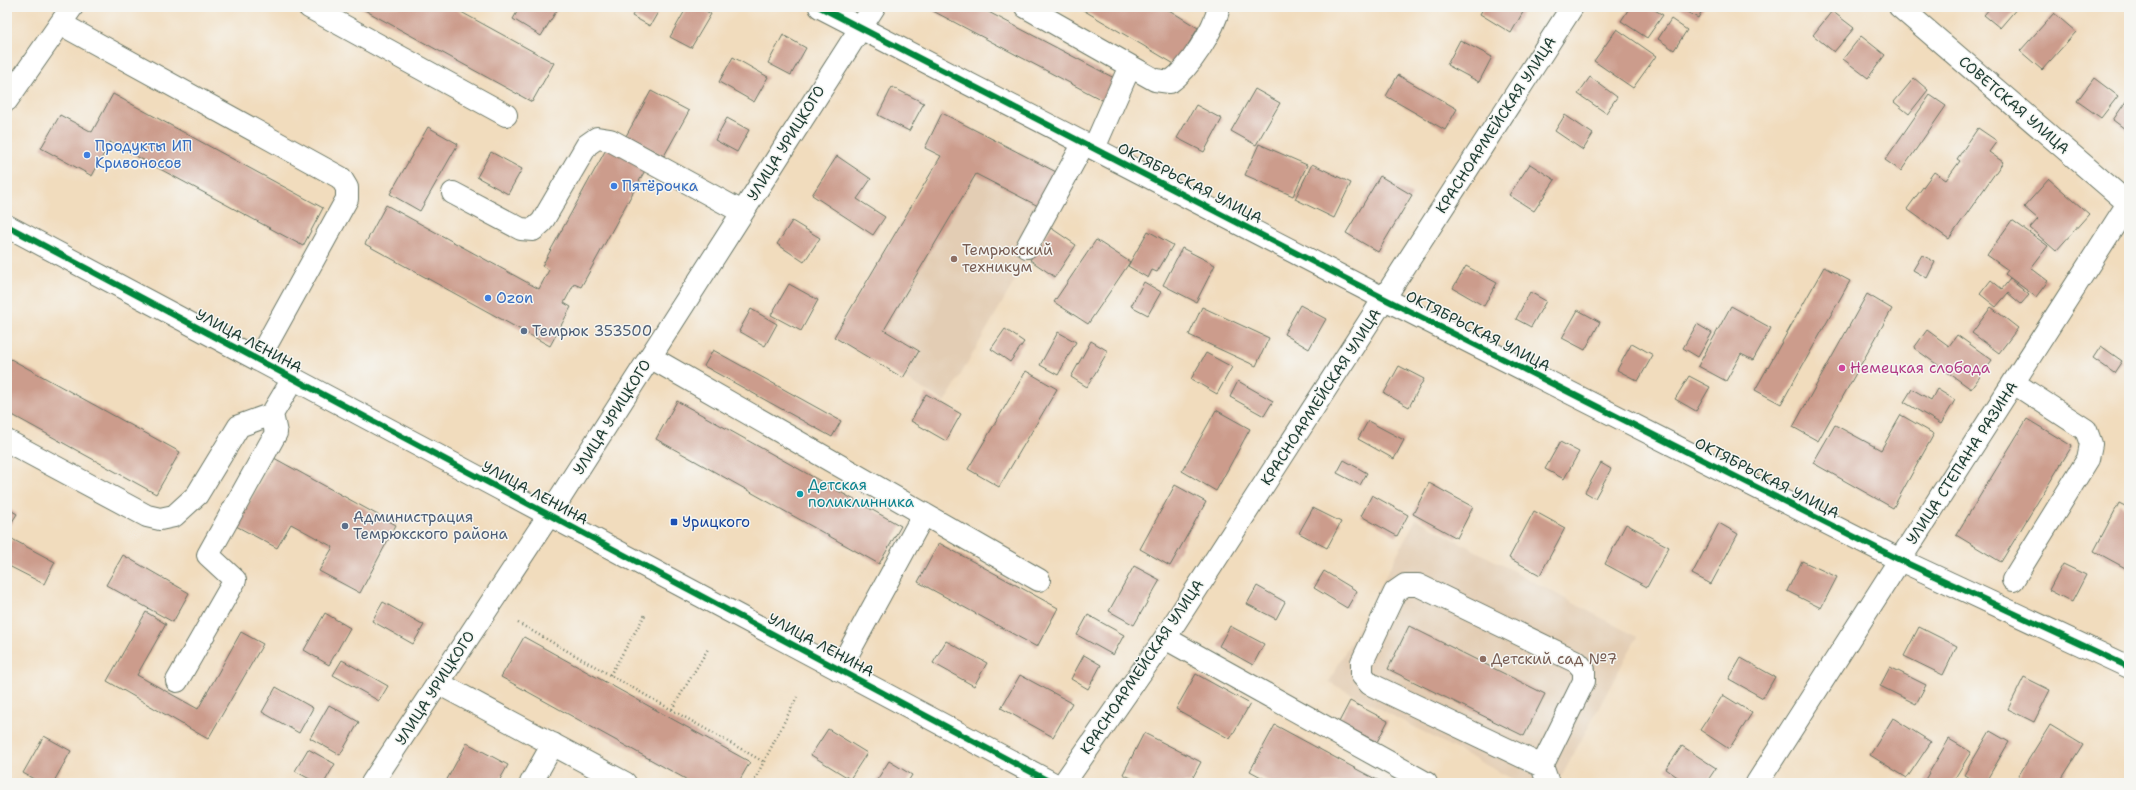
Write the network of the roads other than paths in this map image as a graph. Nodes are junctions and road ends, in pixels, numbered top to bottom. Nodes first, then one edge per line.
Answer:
1 (309, 7) edge
2 (820, 7) edge
3 (874, 7) edge
4 (1026, 7) edge
5 (1219, 7) edge
6 (1572, 7) edge
7 (1900, 7) edge
8 (66, 15) edge
9 (860, 28) junction
10 (1130, 66) junction
11 (7, 100) edge
12 (506, 115) dead end
13 (1089, 146) junction
14 (453, 193) dead end
15 (2129, 203) edge
16 (742, 212) junction
17 (7, 226) edge
18 (1028, 247) dead end
19 (1385, 299) junction
20 (650, 357) junction
21 (258, 360) junction
22 (293, 379) junction
23 (2014, 383) junction
24 (272, 414) junction
25 (7, 441) edge
26 (924, 514) junction
27 (550, 515) junction
28 (1900, 560) junction
29 (1040, 580) dead end
30 (2014, 580) dead end
31 (1165, 638) junction
32 (2129, 667) edge
33 (839, 670) junction
34 (177, 681) dead end
35 (438, 683) junction
36 (553, 744) junction
37 (1545, 775) edge
38 (372, 783) edge
39 (531, 783) edge
40 (625, 783) edge
41 (1052, 783) edge
42 (1064, 783) edge
43 (1426, 783) edge
44 (1756, 783) edge

1 - 12 street
2 - 9 street, ОКТЯБРЬСКАЯ УЛИЦА
3 - 9 street, УЛИЦА УРИЦКОГО
4 - 10 street
5 - 10 street
6 - 19 street, КРАСНОАРМЕЙСКАЯ УЛИЦА
7 - 15 street, СОВЕТСКАЯ УЛИЦА
8 - 11 street
8 - 21 street
9 - 13 street, ОКТЯБРЬСКАЯ УЛИЦА
9 - 16 street, УЛИЦА УРИЦКОГО
10 - 13 street
13 - 18 street
13 - 19 street, ОКТЯБРЬСКАЯ УЛИЦА
14 - 16 street
15 - 23 street, УЛИЦА СТЕПАНА РАЗИНА
16 - 20 street, УЛИЦА УРИЦКОГО
17 - 21 street, УЛИЦА ЛЕНИНА
19 - 28 street, ОКТЯБРЬСКАЯ УЛИЦА
19 - 31 street, КРАСНОАРМЕЙСКАЯ УЛИЦА
20 - 26 street
20 - 27 street, УЛИЦА УРИЦКОГО
21 - 22 street, УЛИЦА ЛЕНИНА
22 - 24 street
22 - 27 street, УЛИЦА ЛЕНИНА
23 - 28 street, УЛИЦА СТЕПАНА РАЗИНА
23 - 30 street
24 - 25 street
24 - 34 street
26 - 29 street
26 - 33 street
27 - 33 street, УЛИЦА ЛЕНИНА
27 - 35 street, УЛИЦА УРИЦКОГО
28 - 32 street, ОКТЯБРЬСКАЯ УЛИЦА
28 - 44 street, УЛИЦА СТЕПАНА РАЗИНА
31 - 42 street, КРАСНОАРМЕЙСКАЯ УЛИЦА
31 - 43 street
33 - 41 street, УЛИЦА ЛЕНИНА
35 - 36 street
35 - 38 street, УЛИЦА УРИЦКОГО
36 - 39 street
36 - 40 street
37 - 37 street

